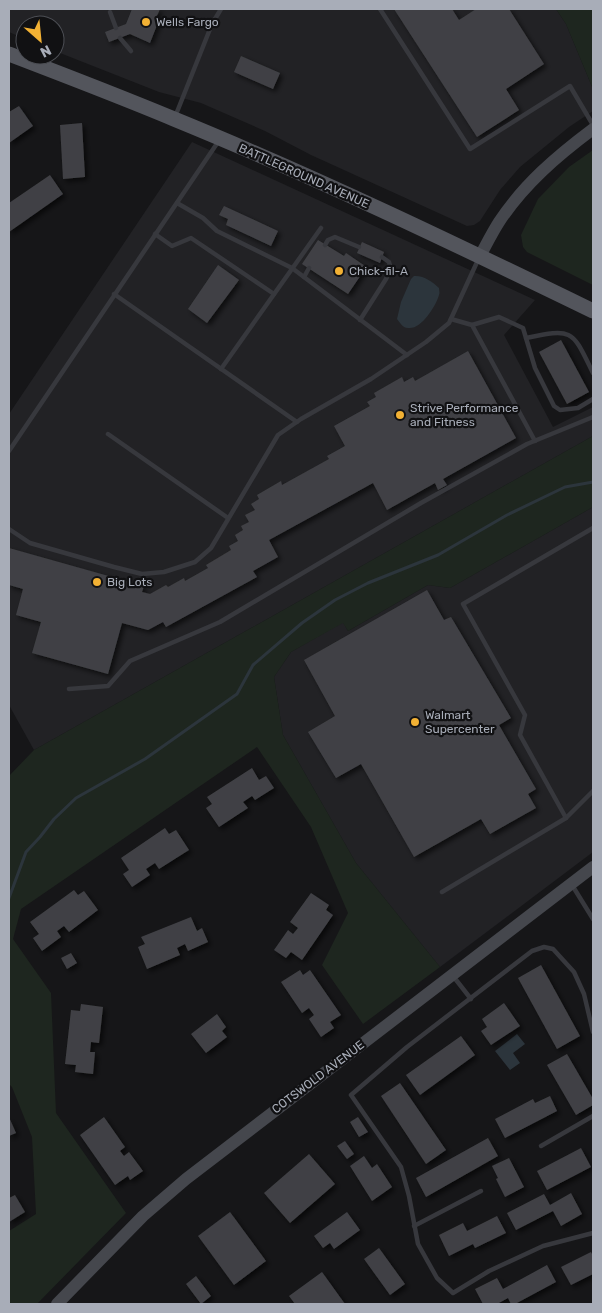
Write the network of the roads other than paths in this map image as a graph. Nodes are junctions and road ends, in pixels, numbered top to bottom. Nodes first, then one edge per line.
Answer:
1 (222, 9) edge
2 (380, 9) edge
3 (110, 12) dead end
4 (116, 28) dead end
5 (120, 38) dead end
6 (131, 51) dead end
7 (9, 54) edge
8 (174, 119) junction
9 (593, 125) edge
10 (593, 129) edge
11 (220, 138) junction
12 (177, 202) junction
13 (321, 228) dead end
14 (156, 234) junction
15 (325, 245) dead end
16 (360, 247) dead end
17 (480, 256) junction
18 (382, 258) dead end
19 (292, 268) junction
20 (309, 268) dead end
21 (304, 277) junction
22 (114, 294) junction
23 (274, 294) junction
24 (593, 311) edge
25 (451, 319) junction
26 (360, 320) junction
27 (472, 326) junction
28 (526, 338) junction
29 (407, 355) junction
30 (221, 369) junction
31 (593, 373) edge
32 (593, 400) edge
33 (593, 417) edge
34 (296, 422) junction
35 (108, 434) dead end
36 (535, 441) junction
37 (9, 451) edge
38 (228, 518) junction
39 (593, 528) edge
40 (9, 529) edge
41 (69, 690) dead end
42 (593, 792) edge
43 (566, 818) junction
44 (593, 867) edge
45 (571, 884) junction
46 (442, 892) dead end
47 (593, 919) edge
48 (452, 975) junction
49 (471, 999) junction
50 (593, 1032) edge
51 (593, 1116) edge
52 (541, 1146) dead end
53 (481, 1191) dead end
54 (414, 1226) junction
55 (593, 1233) edge
56 (57, 1304) edge

1 - 8 lane
2 - 9 lane
3 - 4 lane
5 - 6 lane
7 - 8 main road, BATTLEGROUND AVENUE
8 - 11 main road, BATTLEGROUND AVENUE
10 - 17 street
11 - 12 lane
11 - 17 main road, BATTLEGROUND AVENUE
12 - 14 lane
12 - 19 lane
13 - 19 lane
14 - 22 lane
14 - 23 lane
15 - 16 lane
17 - 24 main road, BATTLEGROUND AVENUE
17 - 25 lane
18 - 26 lane
19 - 21 lane
19 - 23 lane
20 - 21 lane
21 - 26 lane
22 - 30 lane
22 - 37 lane
23 - 30 lane
25 - 27 lane
25 - 29 lane
26 - 29 lane
27 - 28 lane
27 - 36 lane
28 - 31 lane
28 - 32 lane
29 - 34 lane
30 - 34 lane
33 - 36 lane
34 - 38 lane
35 - 38 lane
36 - 41 lane
38 - 40 lane
39 - 43 lane
42 - 43 lane
43 - 46 lane
44 - 45 street, COTSWOLD AVENUE
45 - 47 lane
45 - 48 street, COTSWOLD AVENUE
48 - 49 lane
48 - 56 street, COTSWOLD AVENUE
49 - 50 lane
49 - 54 lane
51 - 52 lane
53 - 54 lane
54 - 55 lane

